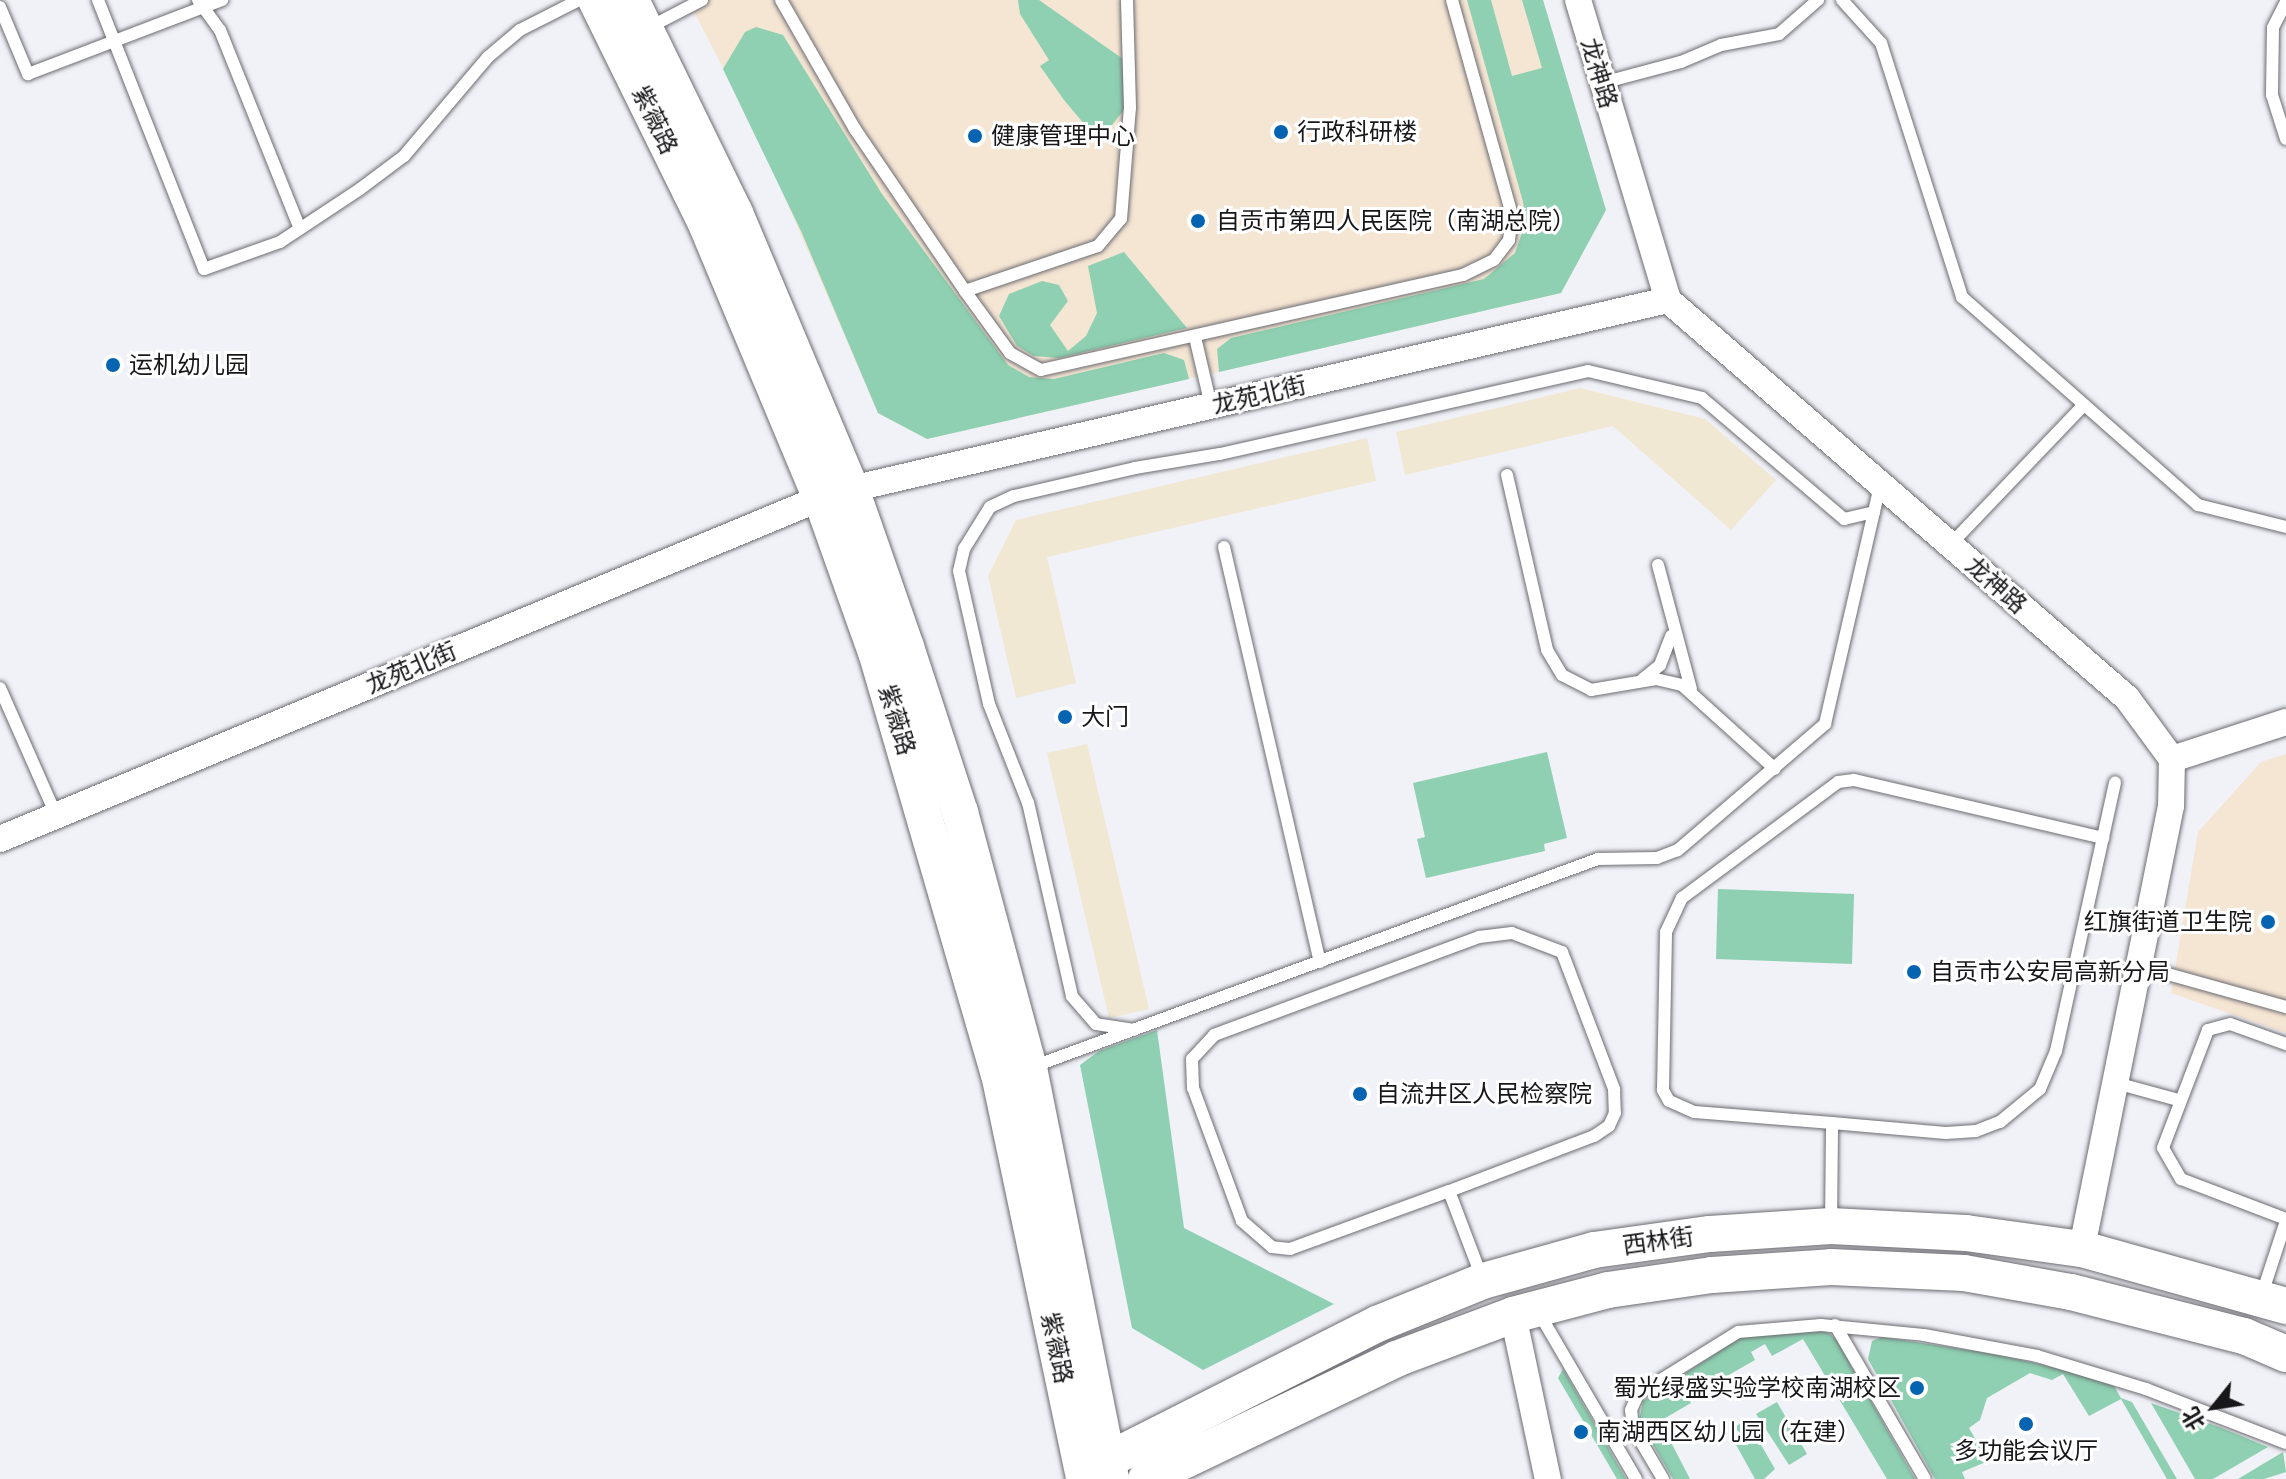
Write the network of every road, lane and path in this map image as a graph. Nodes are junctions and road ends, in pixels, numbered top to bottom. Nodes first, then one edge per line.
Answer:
1 (98, 0) edge
2 (222, 0) edge
3 (579, 0) edge
4 (596, 0) edge
5 (702, 0) edge
6 (781, 0) edge
7 (1127, 0) edge
8 (1452, 0) edge
9 (1578, 0) edge
10 (1818, 0) edge
11 (1842, 0) edge
12 (2286, 2) edge
13 (200, 4) edge
14 (0, 7) edge
15 (638, 15) edge
16 (1602, 83) junction
17 (2286, 139) edge
18 (300, 229) junction
19 (965, 291) junction
20 (1668, 300) junction
21 (1195, 337) junction
22 (2084, 405) junction
23 (1211, 406) junction
24 (1507, 475) dead end
25 (1880, 486) junction
26 (836, 493) junction
27 (1874, 512) junction
28 (2286, 527) edge
29 (1950, 545) junction
30 (1224, 547) dead end
31 (1658, 565) dead end
32 (1671, 625) junction
33 (1639, 681) junction
34 (0, 688) edge
35 (1693, 692) junction
36 (2286, 722) edge
37 (2172, 759) junction
38 (1775, 769) junction
39 (2115, 782) dead end
40 (56, 815) junction
41 (2103, 838) junction
42 (0, 839) edge
43 (1320, 962) junction
44 (2138, 966) junction
45 (2286, 1007) edge
46 (1134, 1030) junction
47 (2286, 1044) edge
48 (1029, 1068) junction
49 (2116, 1083) junction
50 (2178, 1100) junction
51 (1832, 1123) junction
52 (1449, 1191) junction
53 (2286, 1220) edge
54 (1831, 1226) junction
55 (2082, 1249) junction
56 (1483, 1281) junction
57 (2274, 1301) edge
58 (1525, 1312) junction
59 (1835, 1325) junction
60 (2286, 1354) edge
61 (2286, 1443) edge
62 (1091, 1474) edge
63 (1146, 1479) edge
64 (1548, 1479) edge
65 (1636, 1479) edge
66 (1663, 1479) edge
67 (1925, 1479) edge

1 - 18 lane
2 - 13 lane
3 - 18 lane
4 - 26 main road, 紫薇路
5 - 15 lane
6 - 19 lane
7 - 19 lane
8 - 21 lane
9 - 16 street, 龙神路
10 - 16 lane
11 - 22 lane
12 - 17 lane
13 - 14 lane
13 - 18 lane
15 - 26 main road, 紫薇路
16 - 20 street, 龙神路
19 - 21 lane
20 - 23 street, 龙苑北街
20 - 25 street, 龙神路
21 - 23 lane
22 - 28 lane
22 - 29 lane
23 - 26 street, 龙苑北街
24 - 33 lane
25 - 27 lane
25 - 29 street, 龙神路
26 - 40 street, 龙苑北街
26 - 48 main road, 紫薇路
26 - 62 main road, 紫薇路
27 - 38 lane
27 - 46 lane
29 - 37 street, 龙神路
30 - 43 lane
31 - 32 lane
32 - 33 lane
32 - 35 lane
33 - 35 lane
34 - 40 lane
35 - 38 lane
36 - 37 street
37 - 44 street
38 - 43 lane
39 - 41 lane
40 - 42 street, 龙苑北街
41 - 51 lane
41 - 51 lane
43 - 46 lane
44 - 45 lane
44 - 49 street
46 - 48 lane
47 - 50 lane
48 - 62 main road, 紫薇路
49 - 50 lane
49 - 55 street
50 - 53 lane
51 - 54 lane
52 - 52 lane
52 - 56 lane
53 - 57 lane
54 - 55 main road, 西林街
54 - 56 main road, 西林街
55 - 57 main road, 西林街
56 - 62 main road, 西林街
58 - 60 main road, 西林街
58 - 63 main road, 西林街
58 - 64 street
58 - 65 lane
59 - 61 lane
59 - 66 lane
59 - 67 lane

